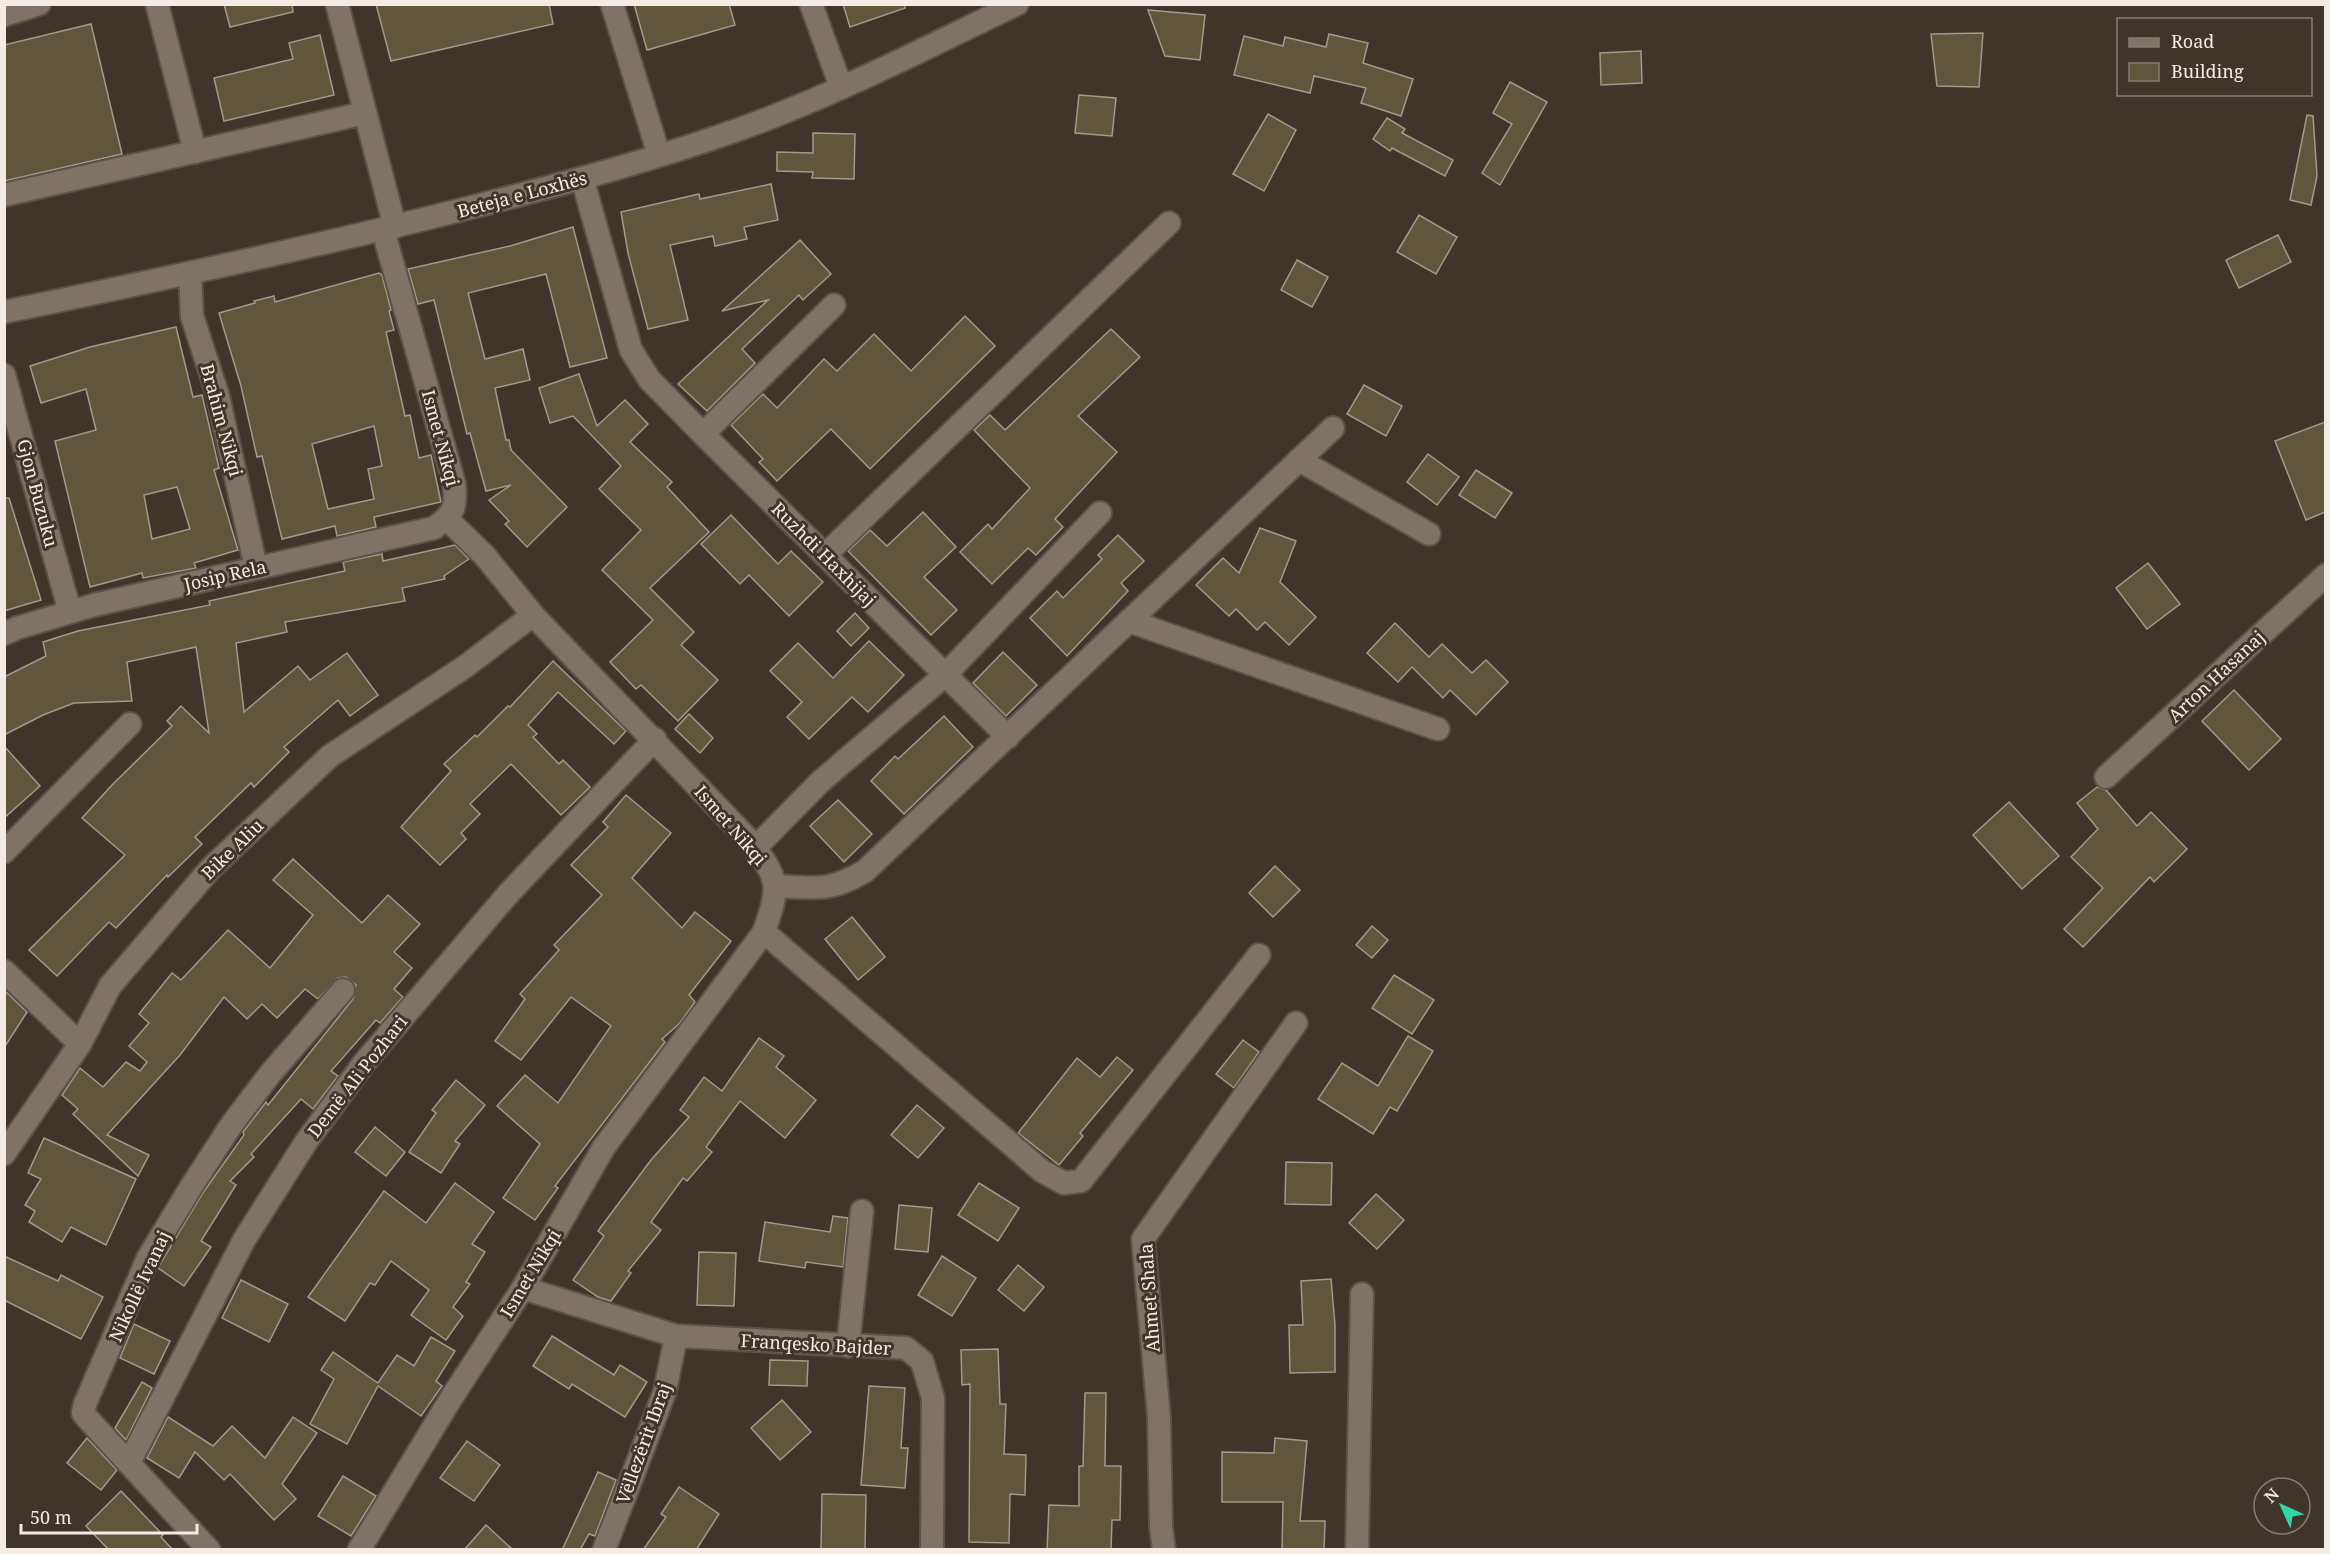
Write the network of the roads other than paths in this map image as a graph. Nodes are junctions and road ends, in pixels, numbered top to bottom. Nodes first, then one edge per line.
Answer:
1 (39, 4) edge
2 (157, 4) edge
3 (337, 4) edge
4 (612, 4) edge
5 (811, 4) edge
6 (1017, 4) edge
7 (4, 15) edge
8 (842, 87) junction
9 (365, 113) junction
10 (195, 152) junction
11 (659, 155) junction
12 (582, 178) junction
13 (4, 195) edge
14 (1169, 223) dead end
15 (389, 228) junction
16 (189, 273) junction
17 (834, 305) dead end
18 (4, 312) edge
19 (4, 375) edge
20 (1333, 428) dead end
21 (703, 434) junction
22 (1299, 460) junction
23 (1100, 513) dead end
24 (447, 519) junction
25 (1429, 534) dead end
26 (825, 555) junction
27 (256, 568) junction
28 (2325, 575) edge
29 (70, 612) junction
30 (533, 615) junction
31 (1129, 621) junction
32 (4, 634) edge
33 (945, 675) junction
34 (130, 724) dead end
35 (1438, 729) dead end
36 (1008, 737) junction
37 (654, 739) junction
38 (2106, 777) dead end
39 (755, 848) junction
40 (4, 852) edge
41 (777, 886) junction
42 (764, 932) junction
43 (1259, 955) dead end
44 (4, 971) edge
45 (342, 990) dead end
46 (1296, 1023) dead end
47 (80, 1044) junction
48 (4, 1154) edge
49 (862, 1211) dead end
50 (523, 1288) junction
51 (1362, 1294) dead end
52 (676, 1336) junction
53 (848, 1346) junction
54 (129, 1463) junction
55 (209, 1550) edge
56 (359, 1550) edge
57 (604, 1550) edge
58 (932, 1550) edge
59 (1164, 1550) edge
60 (1357, 1550) edge

1 - 7 street
2 - 10 street
3 - 9 street, Ismet Nikqi
4 - 11 street
5 - 8 street
6 - 8 street, Beteja e Loxhës
8 - 11 street, Beteja e Loxhës
9 - 10 street
9 - 15 street, Ismet Nikqi
10 - 13 street
11 - 12 street, Beteja e Loxhës
12 - 15 street, Beteja e Loxhës
12 - 21 street, Ruzhdi Haxhijaj
14 - 26 street
15 - 16 street, Beteja e Loxhës
15 - 24 street, Ismet Nikqi
16 - 18 street, Beteja e Loxhës
16 - 27 street, Brahim Nikqi
17 - 21 street
19 - 29 street, Gjon Buzuku
20 - 22 street
21 - 26 street, Ruzhdi Haxhijaj
22 - 25 street
22 - 31 street
23 - 33 street
24 - 27 street, Josip Rela
24 - 30 street, Ismet Nikqi
26 - 33 street, Ruzhdi Haxhijaj
27 - 29 street, Josip Rela
28 - 38 street, Arton Hasanaj
29 - 32 street, Josip Rela
30 - 37 street, Ismet Nikqi
30 - 47 street, Bike Aliu
31 - 35 street
31 - 36 street
33 - 36 street, Ruzhdi Haxhijaj
33 - 39 street
34 - 40 street
36 - 41 street
37 - 39 street, Ismet Nikqi
37 - 54 street, Demë Ali Pozhari
39 - 41 street, Ismet Nikqi
41 - 42 street, Ismet Nikqi
42 - 43 street
42 - 50 street, Ismet Nikqi
44 - 47 street
45 - 54 street, Nikollë Ivanaj
46 - 59 street, Ahmet Shala
47 - 48 street, Bike Aliu
49 - 53 street
50 - 52 street, Franqesko Bajder
50 - 56 street, Ismet Nikqi
51 - 60 street
52 - 53 street, Franqesko Bajder
52 - 57 street, Vëllezërit Ibraj
53 - 58 street, Franqesko Bajder
54 - 55 street, Nikollë Ivanaj

